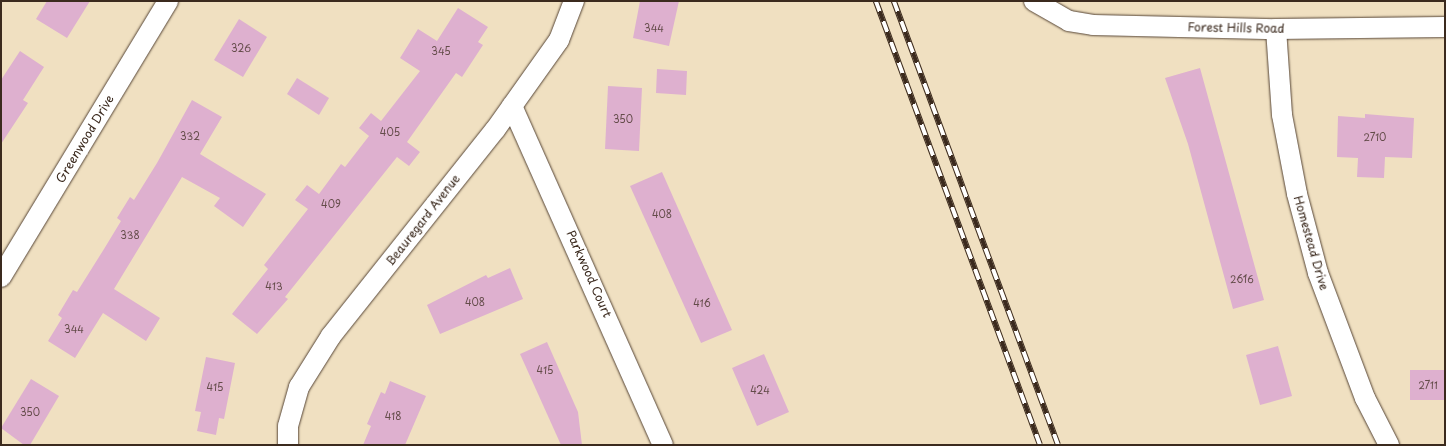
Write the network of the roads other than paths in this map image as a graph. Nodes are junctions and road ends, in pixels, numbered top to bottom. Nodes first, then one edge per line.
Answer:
1 (168, 1) edge
2 (574, 1) edge
3 (1034, 1) edge
4 (1445, 27) edge
5 (1276, 29) junction
6 (512, 106) junction
7 (1, 277) edge
8 (288, 445) edge
9 (662, 445) edge
10 (1389, 445) edge

1 - 7 street, Greenwood Drive
2 - 6 street, Beauregard Avenue
3 - 5 street, Forest Hills Road
4 - 5 street, Forest Hills Road
5 - 10 street, Homestead Drive
6 - 8 street, Beauregard Avenue
6 - 9 street, Parkwood Court

